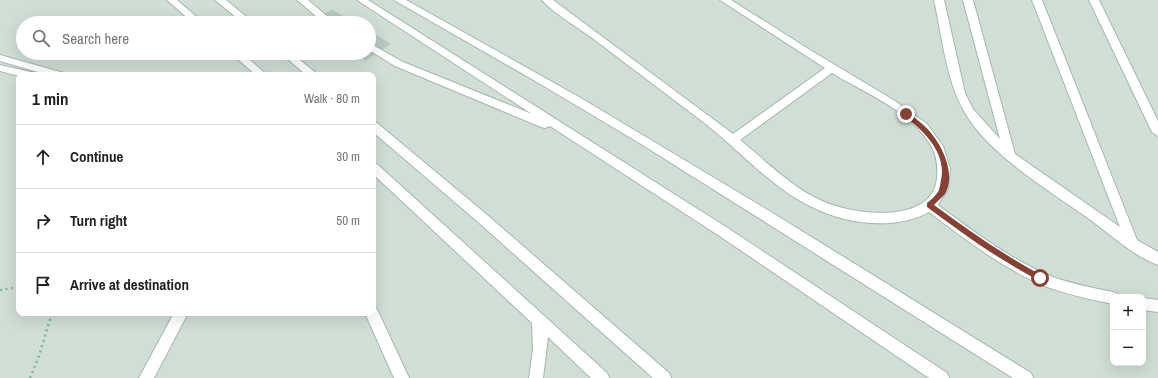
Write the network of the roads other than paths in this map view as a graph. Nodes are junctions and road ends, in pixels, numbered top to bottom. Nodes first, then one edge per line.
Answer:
1 (172, 0) edge
2 (220, 0) edge
3 (302, 0) edge
4 (362, 0) edge
5 (399, 0) edge
6 (547, 0) edge
7 (725, 0) edge
8 (939, 0) edge
9 (968, 0) edge
10 (1037, 0) edge
11 (1094, 0) edge
12 (191, 16) edge
13 (240, 16) edge
14 (321, 16) edge
15 (376, 50) edge
16 (0, 58) edge
17 (244, 60) edge
18 (295, 60) edge
19 (0, 68) edge
20 (832, 68) junction
21 (18, 72) edge
22 (49, 72) edge
23 (258, 72) edge
24 (309, 72) edge
25 (376, 129) edge
26 (1158, 132) edge
27 (575, 136) junction
28 (732, 140) junction
29 (1010, 156) junction
30 (376, 169) edge
31 (929, 205) junction
32 (1132, 243) junction
33 (1158, 259) edge
34 (1110, 297) edge
35 (1146, 304) edge
36 (1158, 306) edge
37 (179, 316) edge
38 (373, 316) edge
39 (539, 320) junction
40 (146, 378) edge
41 (402, 378) edge
42 (536, 378) edge
43 (602, 378) edge
44 (664, 378) edge
45 (942, 378) edge
46 (1026, 378) edge

1 - 12 lane
2 - 13 lane
3 - 14 lane
4 - 27 lane
5 - 46 lane
6 - 28 lane
7 - 20 lane
8 - 29 lane
9 - 29 lane
10 - 32 lane
11 - 26 lane
15 - 27 lane
16 - 22 lane
17 - 23 lane
18 - 24 lane
19 - 21 lane
20 - 28 lane
20 - 31 lane
25 - 44 lane
27 - 45 lane
28 - 31 lane
29 - 32 lane
30 - 39 lane
31 - 34 lane
32 - 33 lane
35 - 36 lane
37 - 40 lane
38 - 41 lane
39 - 42 lane
39 - 43 lane

